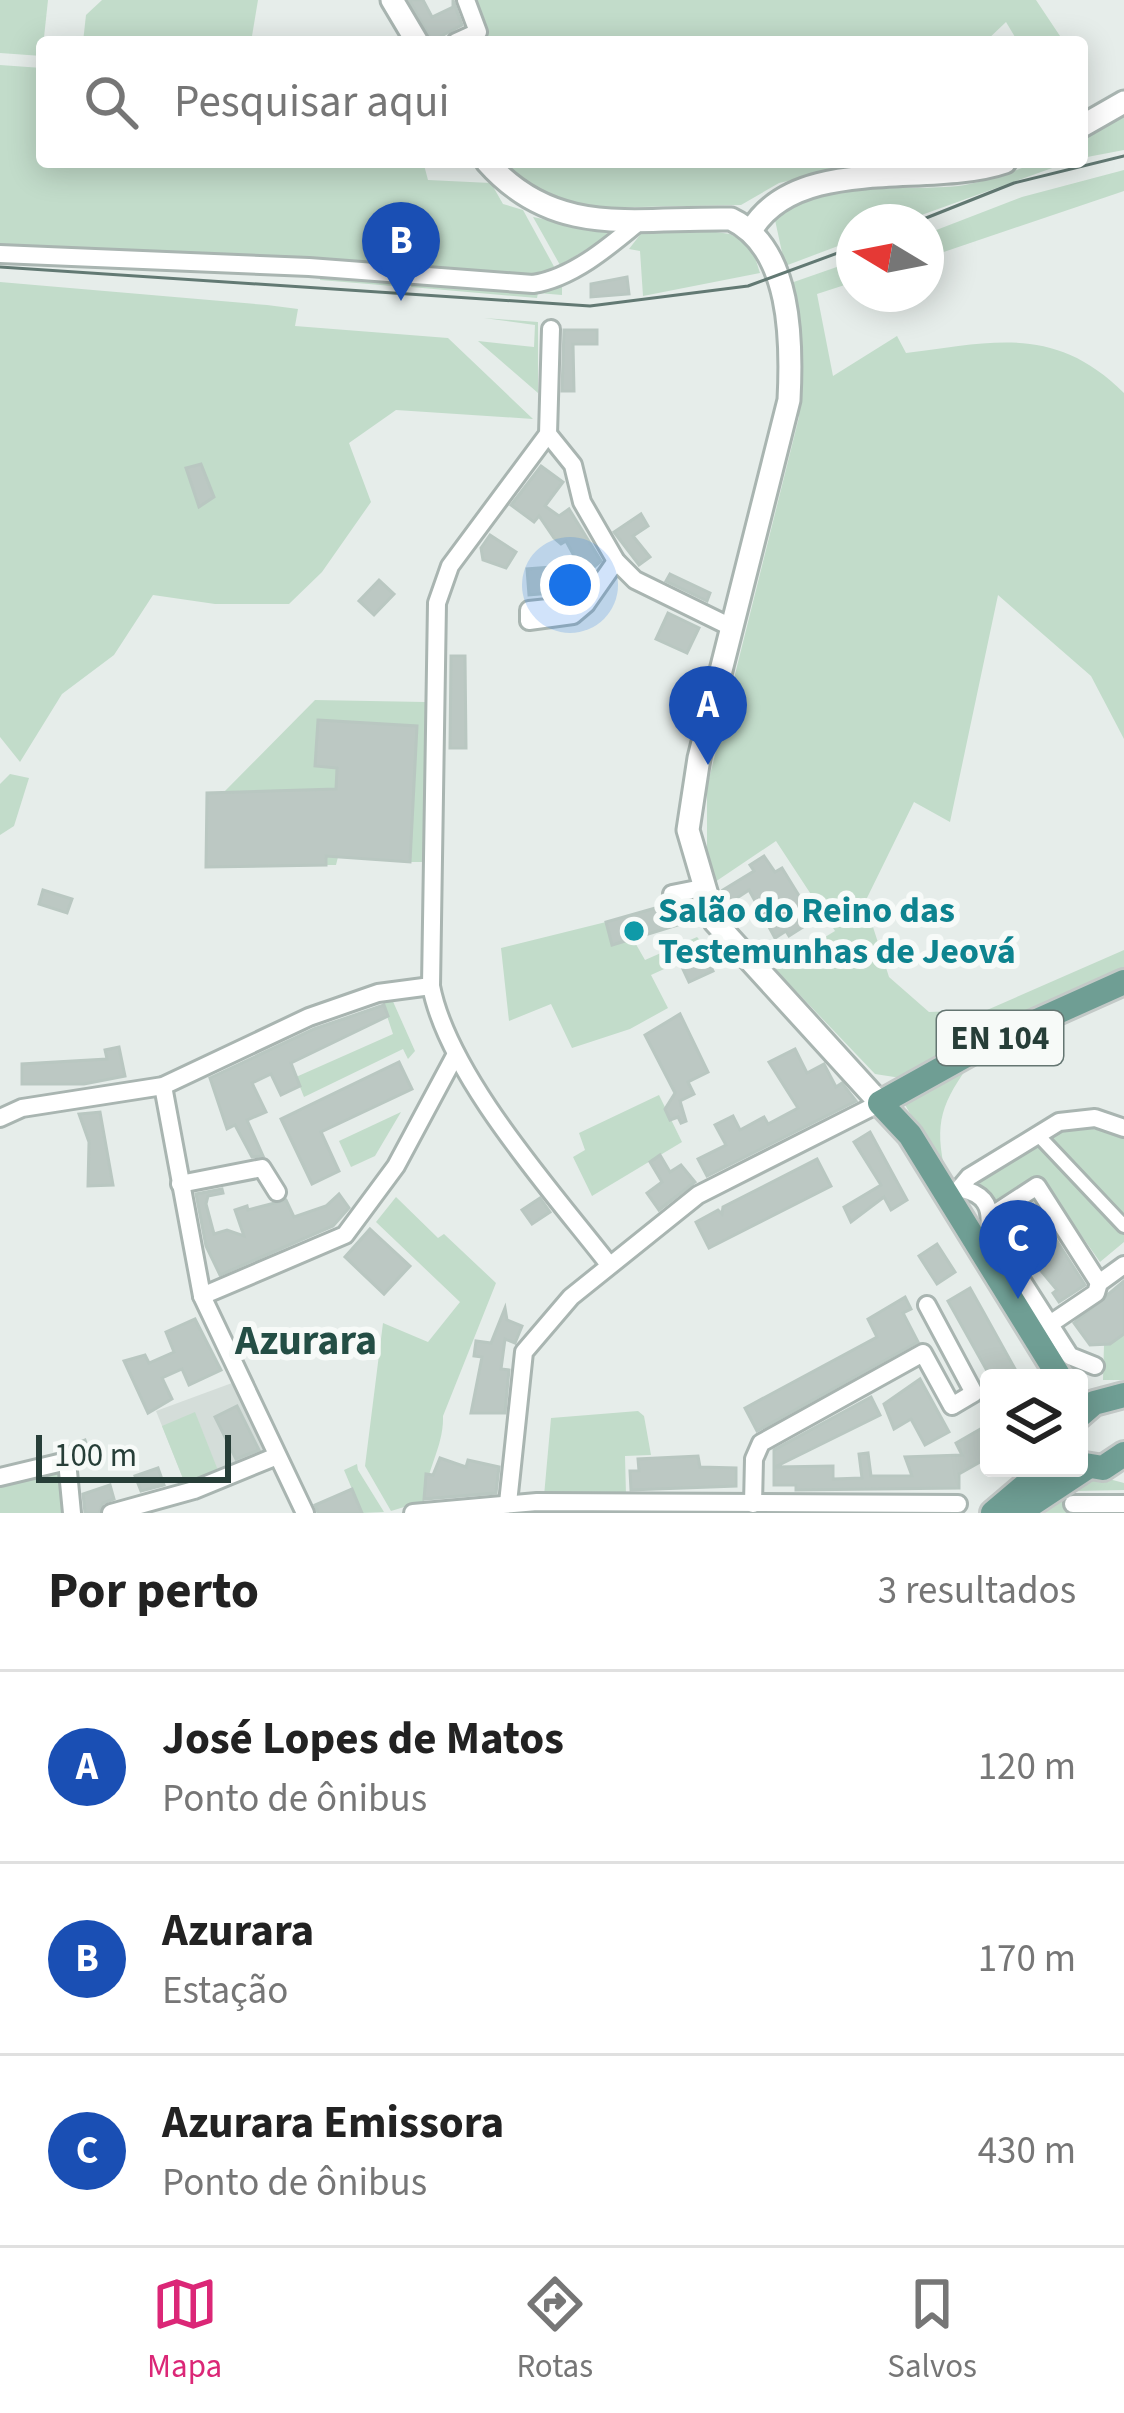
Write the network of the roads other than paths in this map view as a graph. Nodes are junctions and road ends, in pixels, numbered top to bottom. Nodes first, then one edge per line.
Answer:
1 (392, 0) edge
2 (466, 0) edge
3 (413, 36) edge
4 (469, 36) edge
5 (1124, 102) edge
6 (1088, 123) edge
7 (493, 168) edge
8 (978, 168) edge
9 (641, 220) junction
10 (752, 229) junction
11 (0, 254) edge
12 (551, 329) dead end
13 (548, 434) junction
14 (616, 561) junction
15 (586, 604) dead end
16 (733, 628) junction
17 (702, 888) junction
18 (672, 894) dead end
19 (1124, 982) edge
20 (431, 986) junction
21 (456, 1054) junction
22 (163, 1086) junction
23 (880, 1103) junction
24 (0, 1118) edge
25 (1124, 1128) edge
26 (1038, 1135) junction
27 (180, 1184) junction
28 (277, 1192) dead end
29 (955, 1194) junction
30 (991, 1216) junction
31 (1124, 1226) edge
32 (607, 1262) junction
33 (1124, 1265) edge
34 (1099, 1282) junction
35 (202, 1296) junction
36 (927, 1305) dead end
37 (1050, 1324) junction
38 (946, 1341) junction
39 (922, 1353) junction
40 (1095, 1366) dead end
41 (1060, 1369) edge
42 (1088, 1387) edge
43 (1119, 1398) edge
44 (1088, 1412) edge
45 (277, 1456) junction
46 (1103, 1465) edge
47 (0, 1477) edge
48 (1035, 1477) edge
49 (508, 1503) junction
50 (753, 1504) junction
51 (958, 1504) dead end
52 (1073, 1504) dead end
53 (1124, 1504) edge
54 (696, 1508) edge
55 (453, 1510) edge
56 (72, 1513) edge
57 (111, 1513) edge
58 (304, 1513) edge
59 (413, 1513) edge
60 (993, 1513) edge
61 (1018, 1513) edge

1 - 3 street
2 - 4 street
5 - 6 street
7 - 9 street
8 - 10 street
9 - 10 street
9 - 11 street
10 - 16 street
12 - 13 street
13 - 14 street
13 - 20 street
14 - 15 street
14 - 16 street
16 - 17 street
17 - 18 street
17 - 23 street
19 - 23 main road, EN 104
20 - 21 street
20 - 22 street
21 - 32 street
21 - 35 street
22 - 24 street
22 - 27 street
23 - 29 main road
23 - 32 street
25 - 26 street
26 - 29 street
26 - 31 street
27 - 28 street
27 - 35 street
29 - 30 street
29 - 41 main road
30 - 34 street
30 - 37 street
32 - 49 street
33 - 34 street
34 - 37 street
35 - 45 street
36 - 38 street
37 - 40 street
38 - 39 street
38 - 39 street
39 - 50 street
42 - 43 main road
43 - 44 main road
45 - 57 street
45 - 58 street
46 - 61 main road
47 - 56 street
48 - 60 main road
49 - 54 street
49 - 55 street
50 - 51 street
50 - 54 street
52 - 53 street
55 - 59 street

